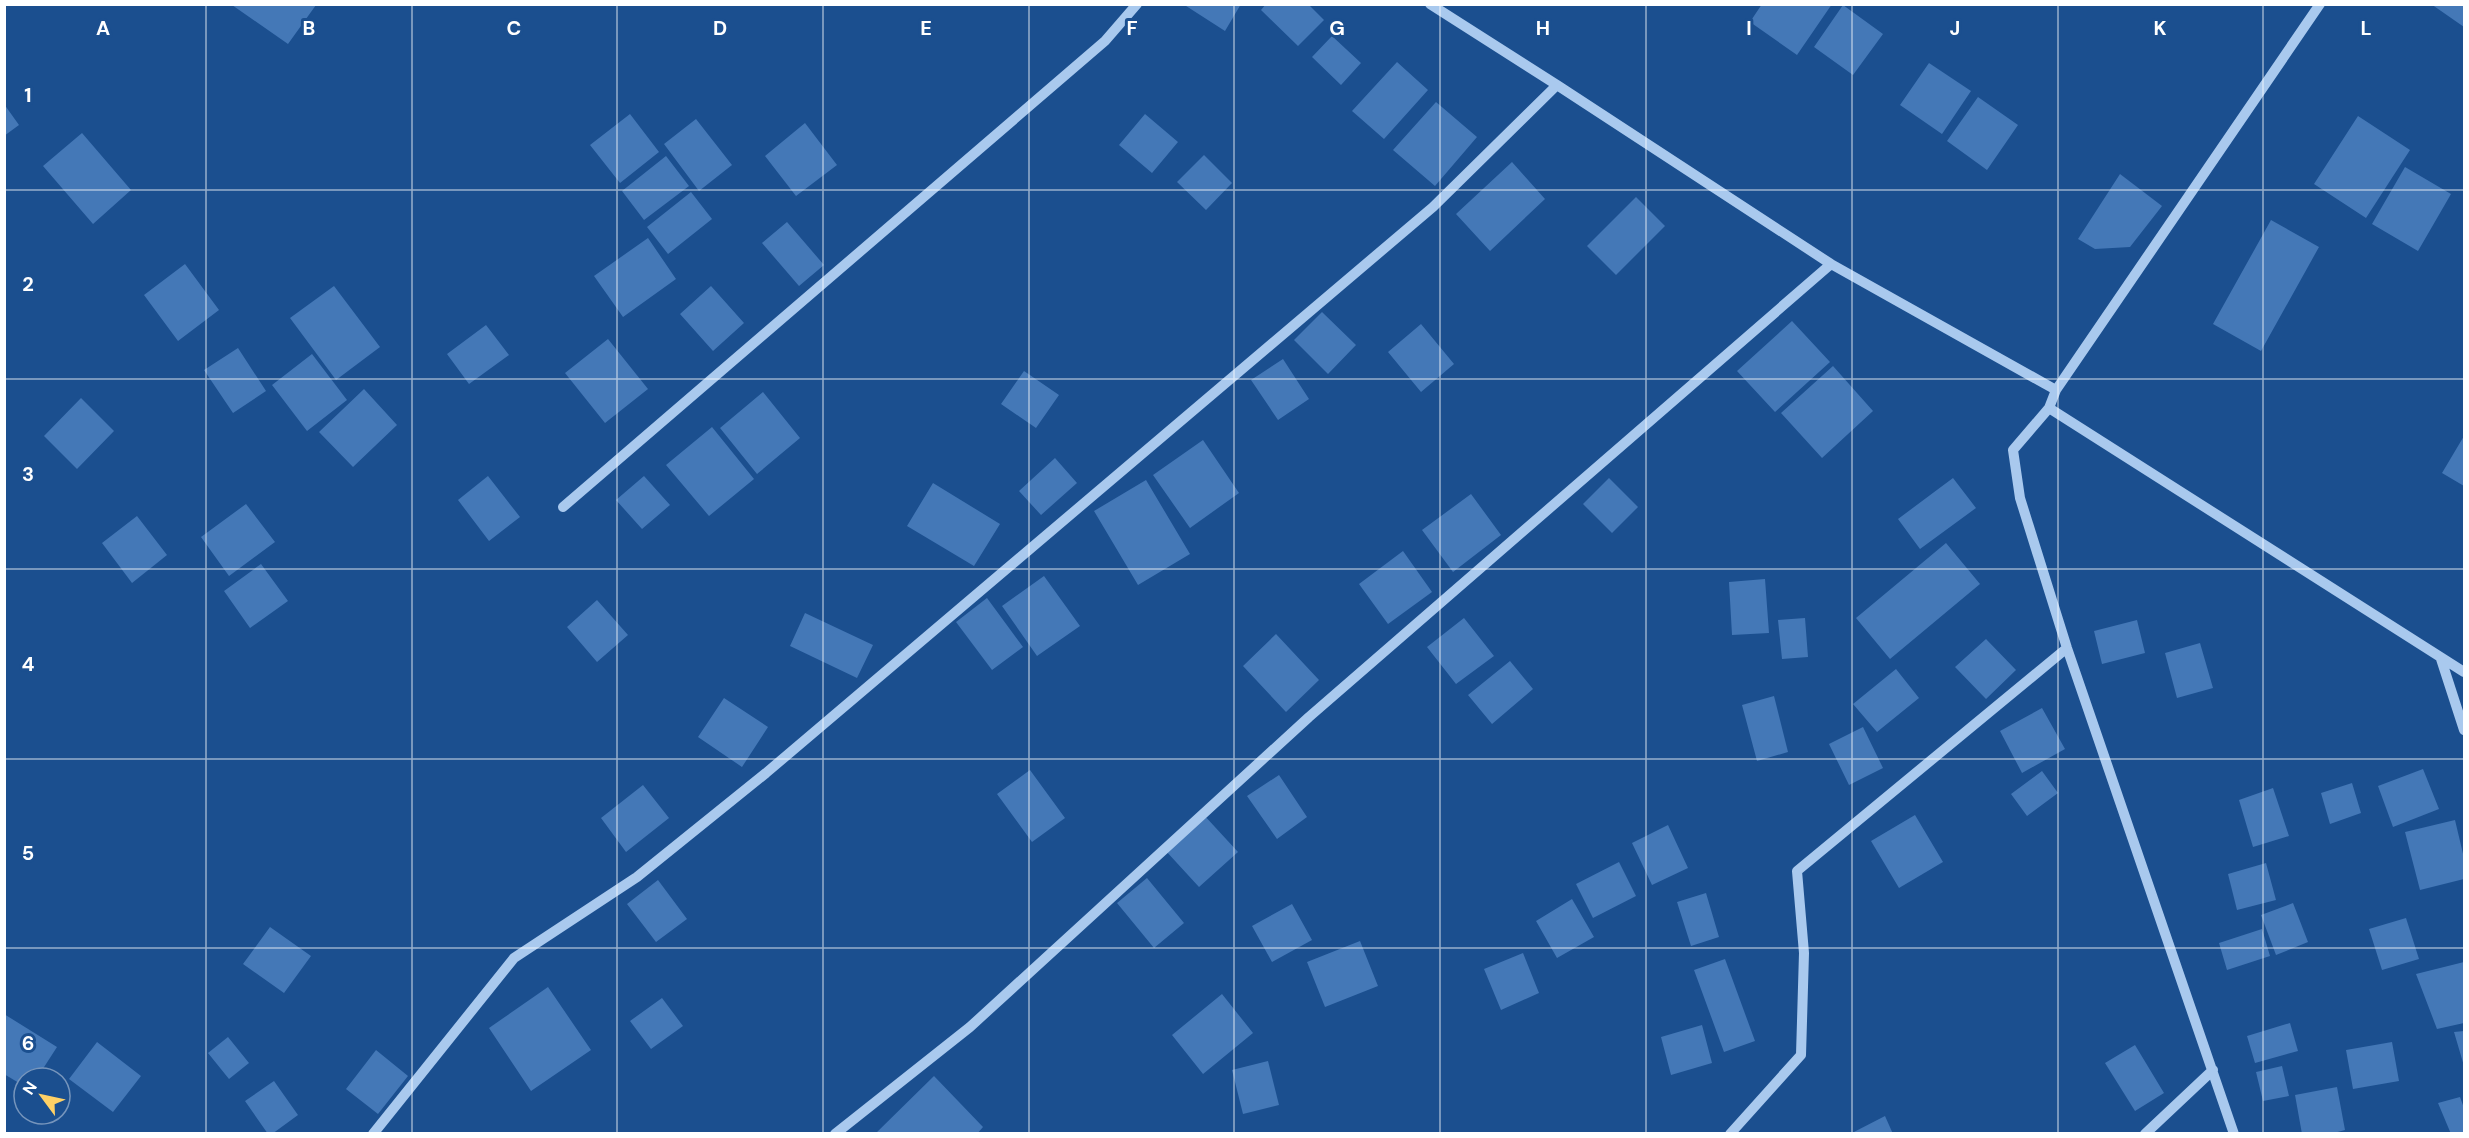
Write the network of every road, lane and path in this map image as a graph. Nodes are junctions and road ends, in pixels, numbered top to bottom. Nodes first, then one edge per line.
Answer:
1 (1137, 4) edge
2 (1430, 4) edge
3 (2320, 4) edge
4 (1557, 85) junction
5 (1831, 264) junction
6 (2056, 390) junction
7 (2049, 408) junction
8 (563, 507) dead end
9 (2067, 648) junction
10 (2441, 659) junction
11 (2464, 672) edge
12 (2464, 730) edge
13 (2213, 1070) junction
14 (373, 1134) edge
15 (835, 1134) edge
16 (1730, 1134) edge
17 (2145, 1134) edge
18 (2234, 1134) edge

1 - 8 street
2 - 4 street
3 - 6 street
4 - 5 street
4 - 14 street
5 - 6 street
5 - 15 street
6 - 7 street
7 - 9 street
7 - 10 street
9 - 13 street
9 - 16 street
10 - 11 street
10 - 12 street
13 - 17 street
13 - 18 street

